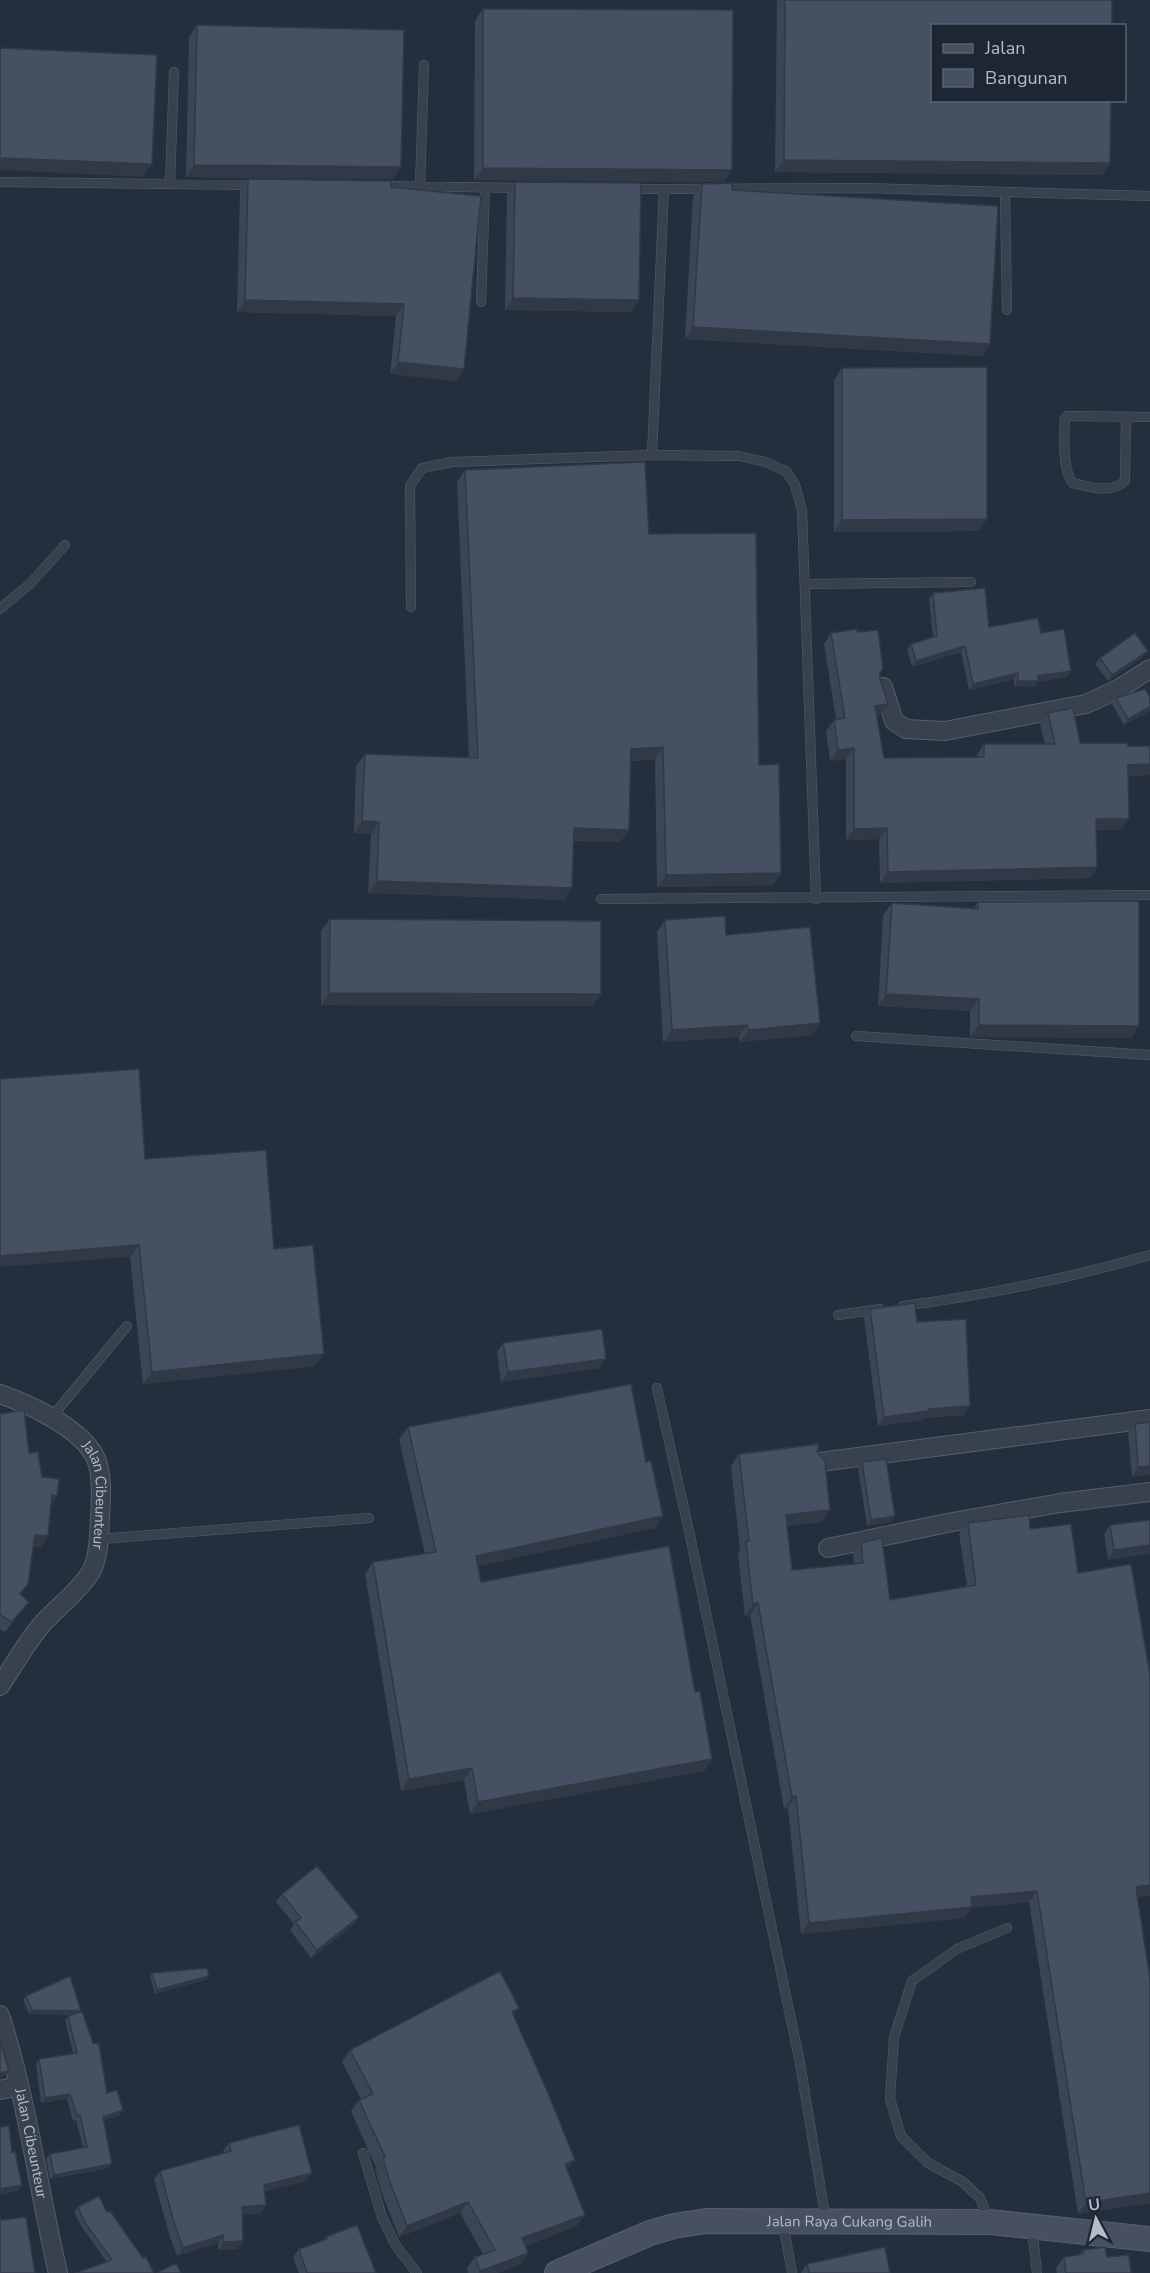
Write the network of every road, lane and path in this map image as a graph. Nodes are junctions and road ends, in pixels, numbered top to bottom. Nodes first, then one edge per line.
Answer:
1 (424, 65) dead end
2 (174, 72) dead end
3 (0, 182) edge
4 (170, 184) junction
5 (265, 185) edge
6 (372, 186) edge
7 (420, 187) junction
8 (485, 188) junction
9 (529, 188) edge
10 (618, 189) edge
11 (664, 189) junction
12 (1005, 193) junction
13 (1150, 196) edge
14 (481, 302) dead end
15 (1007, 310) dead end
16 (1126, 417) junction
17 (1150, 417) edge
18 (652, 455) junction
19 (65, 545) dead end
20 (970, 582) dead end
21 (806, 584) junction
22 (411, 607) dead end
23 (0, 609) edge
24 (1150, 669) edge
25 (883, 687) edge
26 (1150, 895) edge
27 (601, 899) dead end
28 (816, 899) junction
29 (856, 1036) dead end
30 (1150, 1055) edge
31 (1150, 1255) edge
32 (897, 1307) edge
33 (885, 1309) edge
34 (838, 1315) dead end
35 (127, 1326) dead end
36 (657, 1388) dead end
37 (0, 1394) edge
38 (51, 1418) junction
39 (1150, 1419) edge
40 (820, 1462) edge
41 (1150, 1492) edge
42 (369, 1518) dead end
43 (99, 1539) junction
44 (828, 1548) dead end
45 (0, 1686) edge
46 (1007, 1928) dead end
47 (0, 2015) edge
48 (19, 2085) junction
49 (0, 2090) edge
50 (363, 2152) dead end
51 (782, 2221) junction
52 (826, 2222) junction
53 (990, 2222) junction
54 (1031, 2226) junction
55 (1150, 2239) edge
56 (58, 2273) edge
57 (417, 2273) edge
58 (557, 2273) edge
59 (792, 2273) edge
60 (1037, 2273) edge

1 - 7 lane
2 - 4 lane
3 - 4 lane
4 - 5 lane
6 - 7 lane
7 - 8 lane
8 - 9 lane
8 - 14 lane
10 - 11 lane
11 - 12 lane
11 - 18 lane
12 - 13 lane
12 - 15 lane
16 - 16 lane
16 - 17 lane
18 - 21 lane
18 - 22 lane
19 - 23 lane
20 - 21 lane
21 - 28 lane
24 - 25 street
26 - 28 lane
27 - 28 lane
29 - 30 lane
31 - 32 lane
33 - 34 lane
35 - 38 lane
36 - 52 lane
37 - 38 street, Jalan Cibeunteur
38 - 43 street, Jalan Cibeunteur
39 - 40 street
41 - 44 street
42 - 43 lane
43 - 45 street, Jalan Cibeunteur
46 - 53 lane
47 - 48 street, Jalan Cibeunteur
48 - 49 street
48 - 56 street, Jalan Cibeunteur
50 - 57 lane
51 - 52 main road, Jalan Raya Cukang Galih
51 - 58 main road, Jalan Raya Cukang Galih
51 - 59 lane
52 - 53 main road, Jalan Raya Cukang Galih
53 - 54 main road, Jalan Raya Cukang Galih
54 - 55 main road, Jalan Raya Cukang Galih
54 - 60 lane

